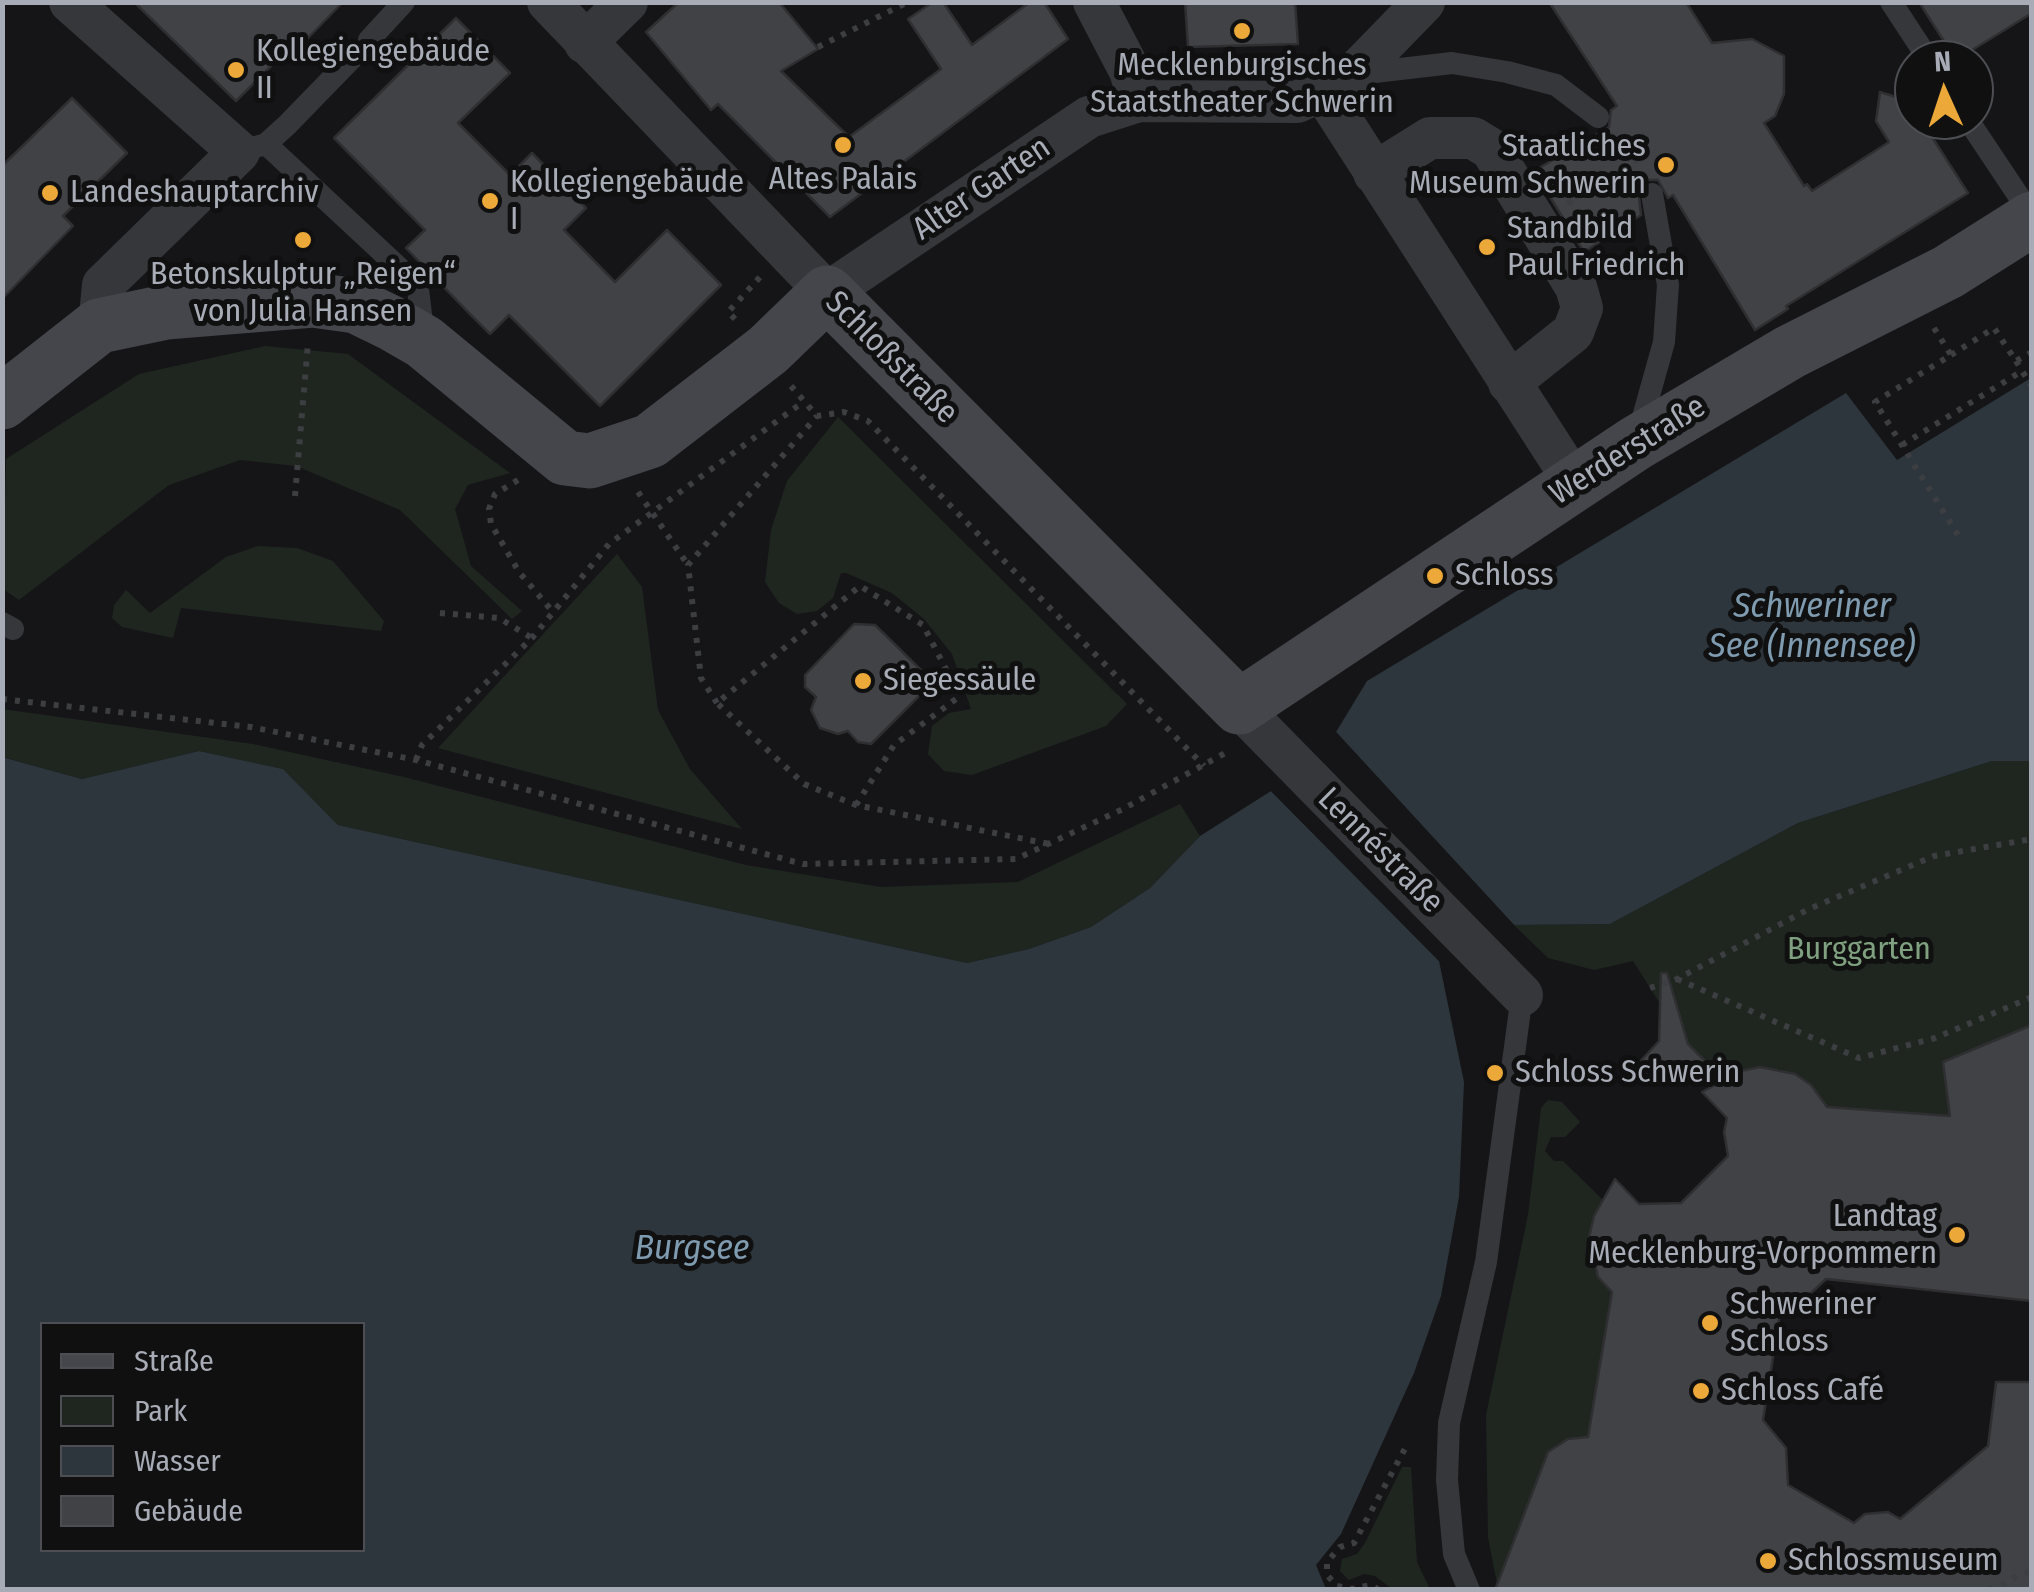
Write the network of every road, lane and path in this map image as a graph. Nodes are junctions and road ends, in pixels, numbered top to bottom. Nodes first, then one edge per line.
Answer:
1 (70, 2) edge
2 (404, 2) edge
3 (548, 2) edge
4 (626, 2) edge
5 (908, 2) edge
6 (1094, 2) edge
7 (1891, 2) edge
8 (1419, 4) edge
9 (1916, 40) edge
10 (585, 43) junction
11 (818, 48) dead end
12 (1338, 82) junction
13 (1140, 102) junction
14 (1598, 117) dead end
15 (1981, 140) edge
16 (252, 148) junction
17 (1640, 158) dead end
18 (1374, 173) junction
19 (1652, 194) dead end
20 (2032, 218) edge
21 (1537, 224) junction
22 (826, 294) junction
23 (314, 300) junction
24 (1932, 325) dead end
25 (100, 326) junction
26 (424, 342) junction
27 (2032, 352) edge
28 (1951, 356) junction
29 (2016, 361) junction
30 (2022, 370) junction
31 (1509, 382) junction
32 (2032, 387) edge
33 (2, 402) edge
34 (817, 416) junction
35 (1636, 443) junction
36 (1902, 444) junction
37 (612, 456) junction
38 (528, 477) dead end
39 (1576, 483) junction
40 (295, 496) dead end
41 (654, 512) junction
42 (1958, 534) dead end
43 (688, 566) junction
44 (553, 612) junction
45 (440, 613) dead end
46 (532, 638) junction
47 (2, 698) edge
48 (717, 703) junction
49 (1238, 726) junction
50 (416, 760) junction
51 (1204, 766) junction
52 (856, 805) junction
53 (2032, 839) edge
54 (1049, 844) junction
55 (1677, 979) junction
56 (1650, 988) dead end
57 (1522, 994) joint
58 (2032, 998) edge
59 (1408, 1443) dead end
60 (2032, 1570) edge
61 (1378, 1590) edge
62 (1469, 1590) edge
63 (1989, 1590) edge

1 - 16 street
2 - 16 lane
3 - 10 street, Schloßstraße
4 - 10 street
5 - 11 path
6 - 13 street
7 - 9 lane
8 - 12 street
10 - 22 street, Schloßstraße
12 - 13 street, Alter Garten
12 - 14 lane
12 - 18 street
13 - 22 street, Alter Garten
15 - 20 lane
16 - 25 street
16 - 26 lane
17 - 21 path
18 - 21 street
18 - 31 street
19 - 35 lane
20 - 35 street, Werderstraße
21 - 31 street
22 - 37 street
22 - 49 street, Schloßstraße
23 - 25 street
23 - 26 street
23 - 40 path
24 - 28 path
25 - 33 street
26 - 37 street
27 - 29 path
28 - 29 path
28 - 36 path
29 - 30 path
30 - 32 path
30 - 36 path
31 - 39 street
34 - 41 path
34 - 43 path
34 - 51 path
35 - 39 street, Werderstraße
36 - 42 path
37 - 41 path
38 - 44 path
39 - 49 street, Werderstraße
41 - 43 path
41 - 44 path
43 - 48 path
44 - 46 path
45 - 46 path
46 - 50 path
47 - 50 path
48 - 52 path
48 - 52 path
49 - 51 path
49 - 57 street, Lennéstraße
50 - 54 path
51 - 54 path
52 - 54 path
53 - 55 path
55 - 56 path
55 - 58 path
57 - 62 lane
59 - 61 path
60 - 63 path

